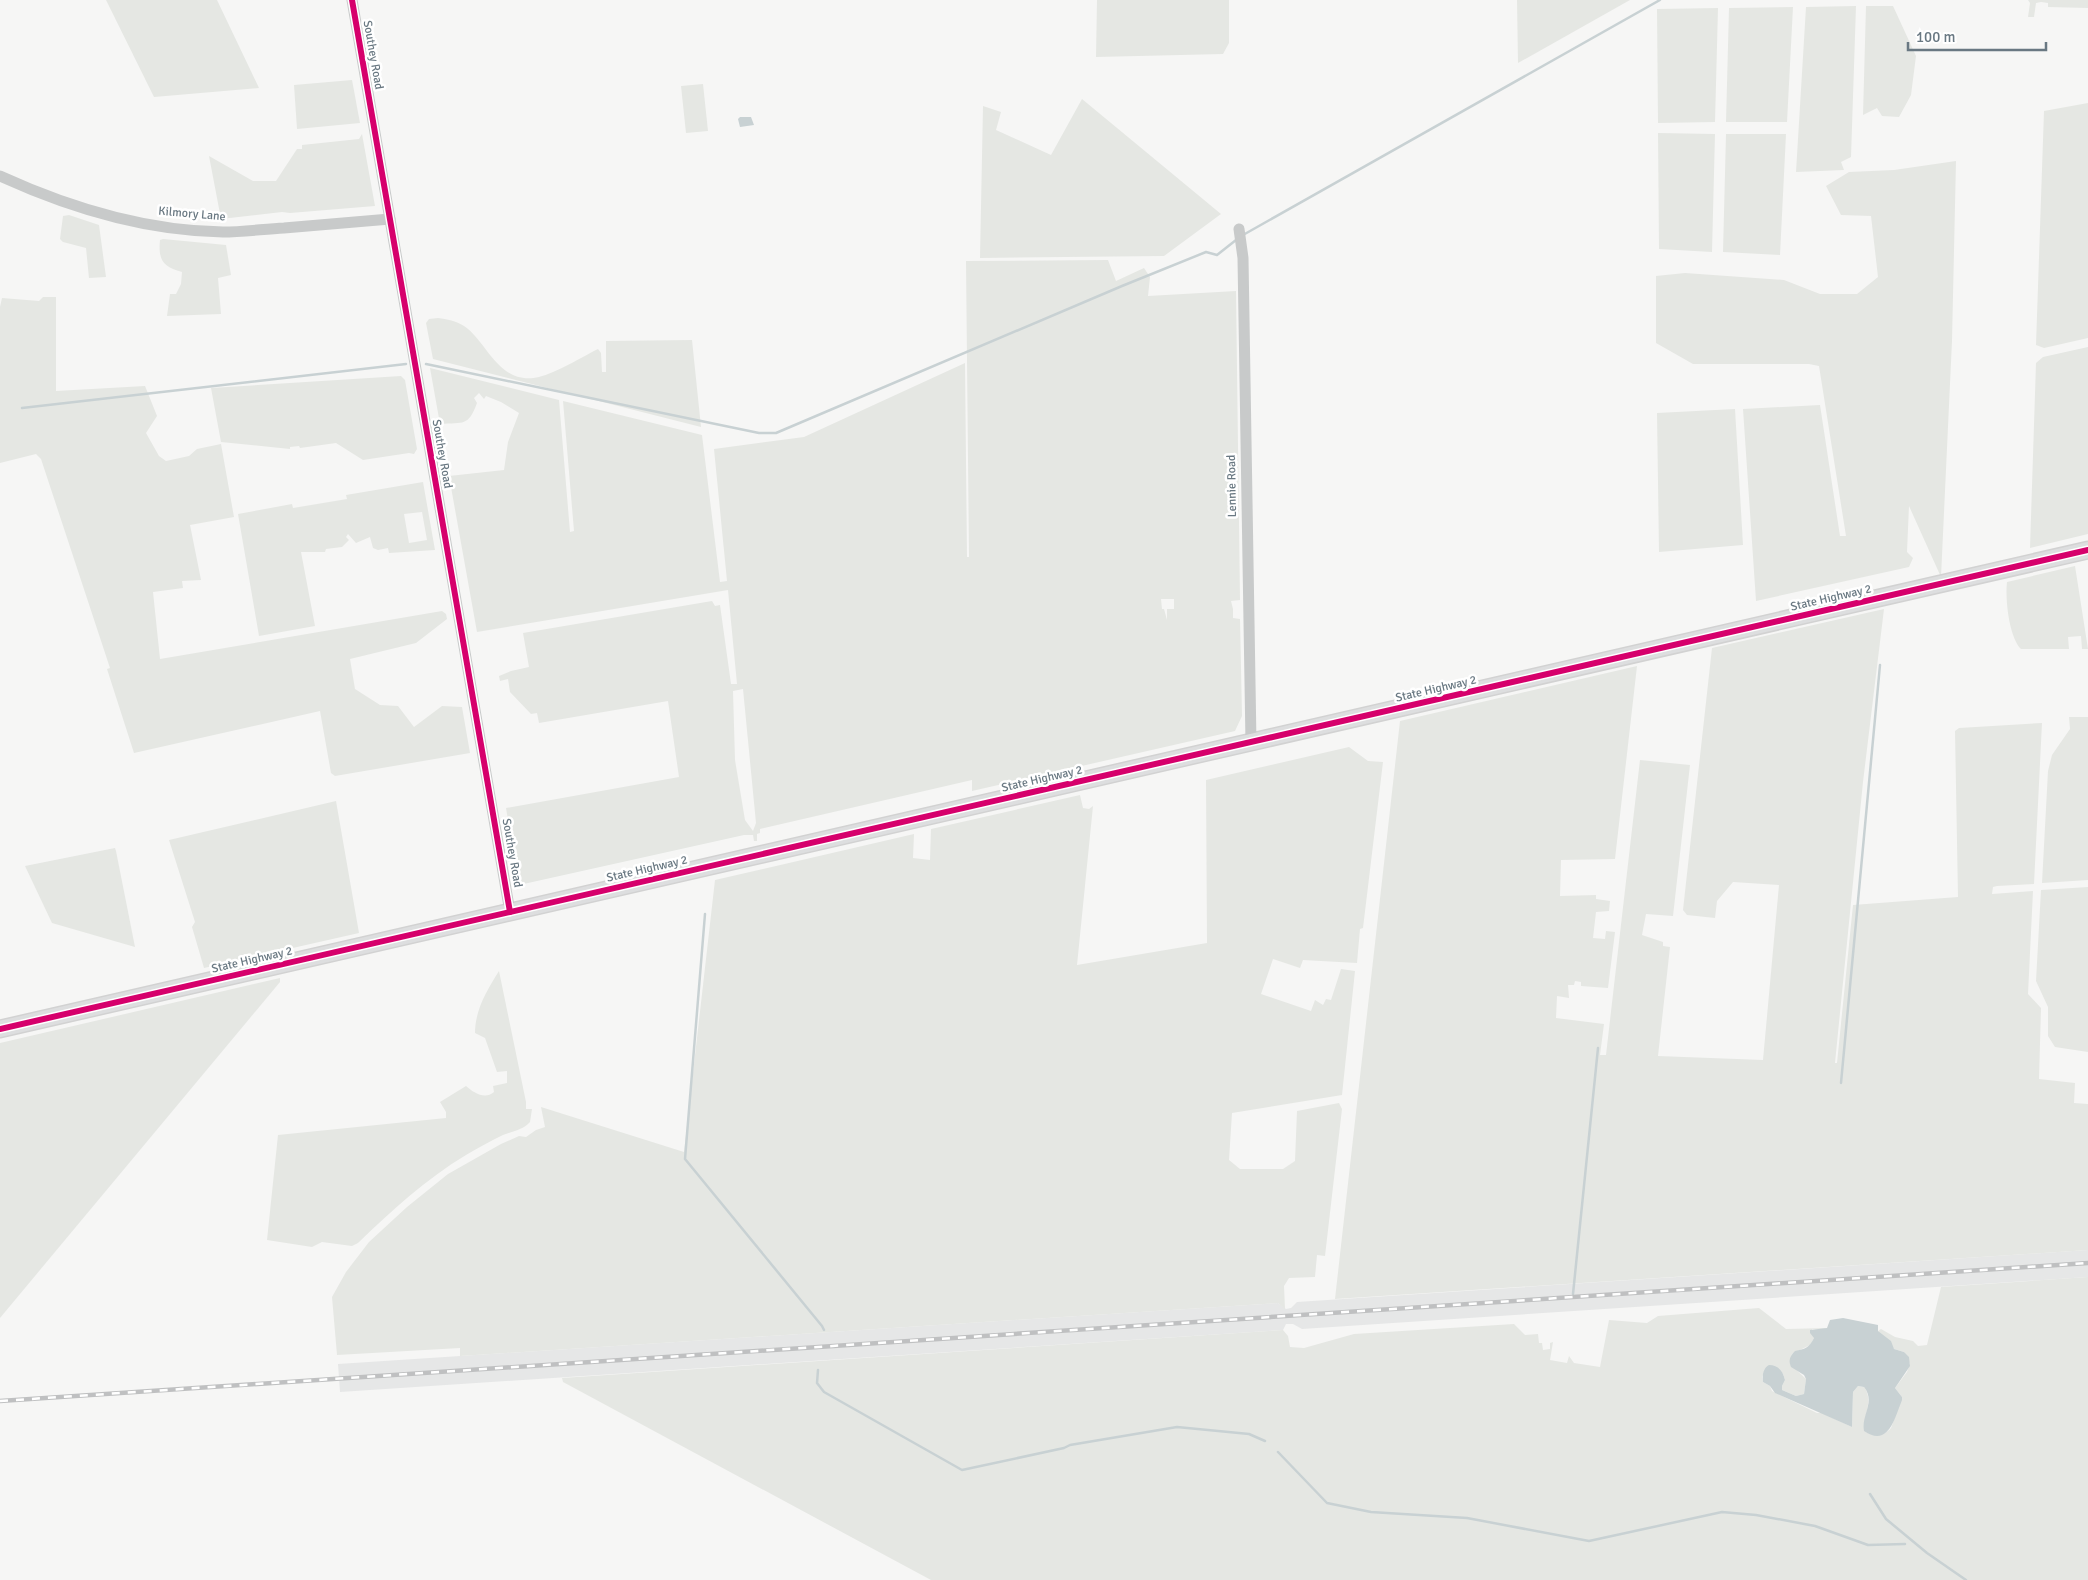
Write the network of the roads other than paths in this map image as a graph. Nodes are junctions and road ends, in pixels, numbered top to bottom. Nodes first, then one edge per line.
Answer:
1 (352, 0) edge
2 (0, 176) edge
3 (390, 219) junction
4 (1239, 229) dead end
5 (2088, 550) edge
6 (1251, 743) junction
7 (510, 912) junction
8 (0, 1029) edge

1 - 3 street, Southey Road
2 - 3 street, Kilmory Lane
3 - 7 street, Southey Road
4 - 6 street, Lennie Road
5 - 6 highway, State Highway 2
6 - 7 highway, State Highway 2
7 - 8 highway, State Highway 2

